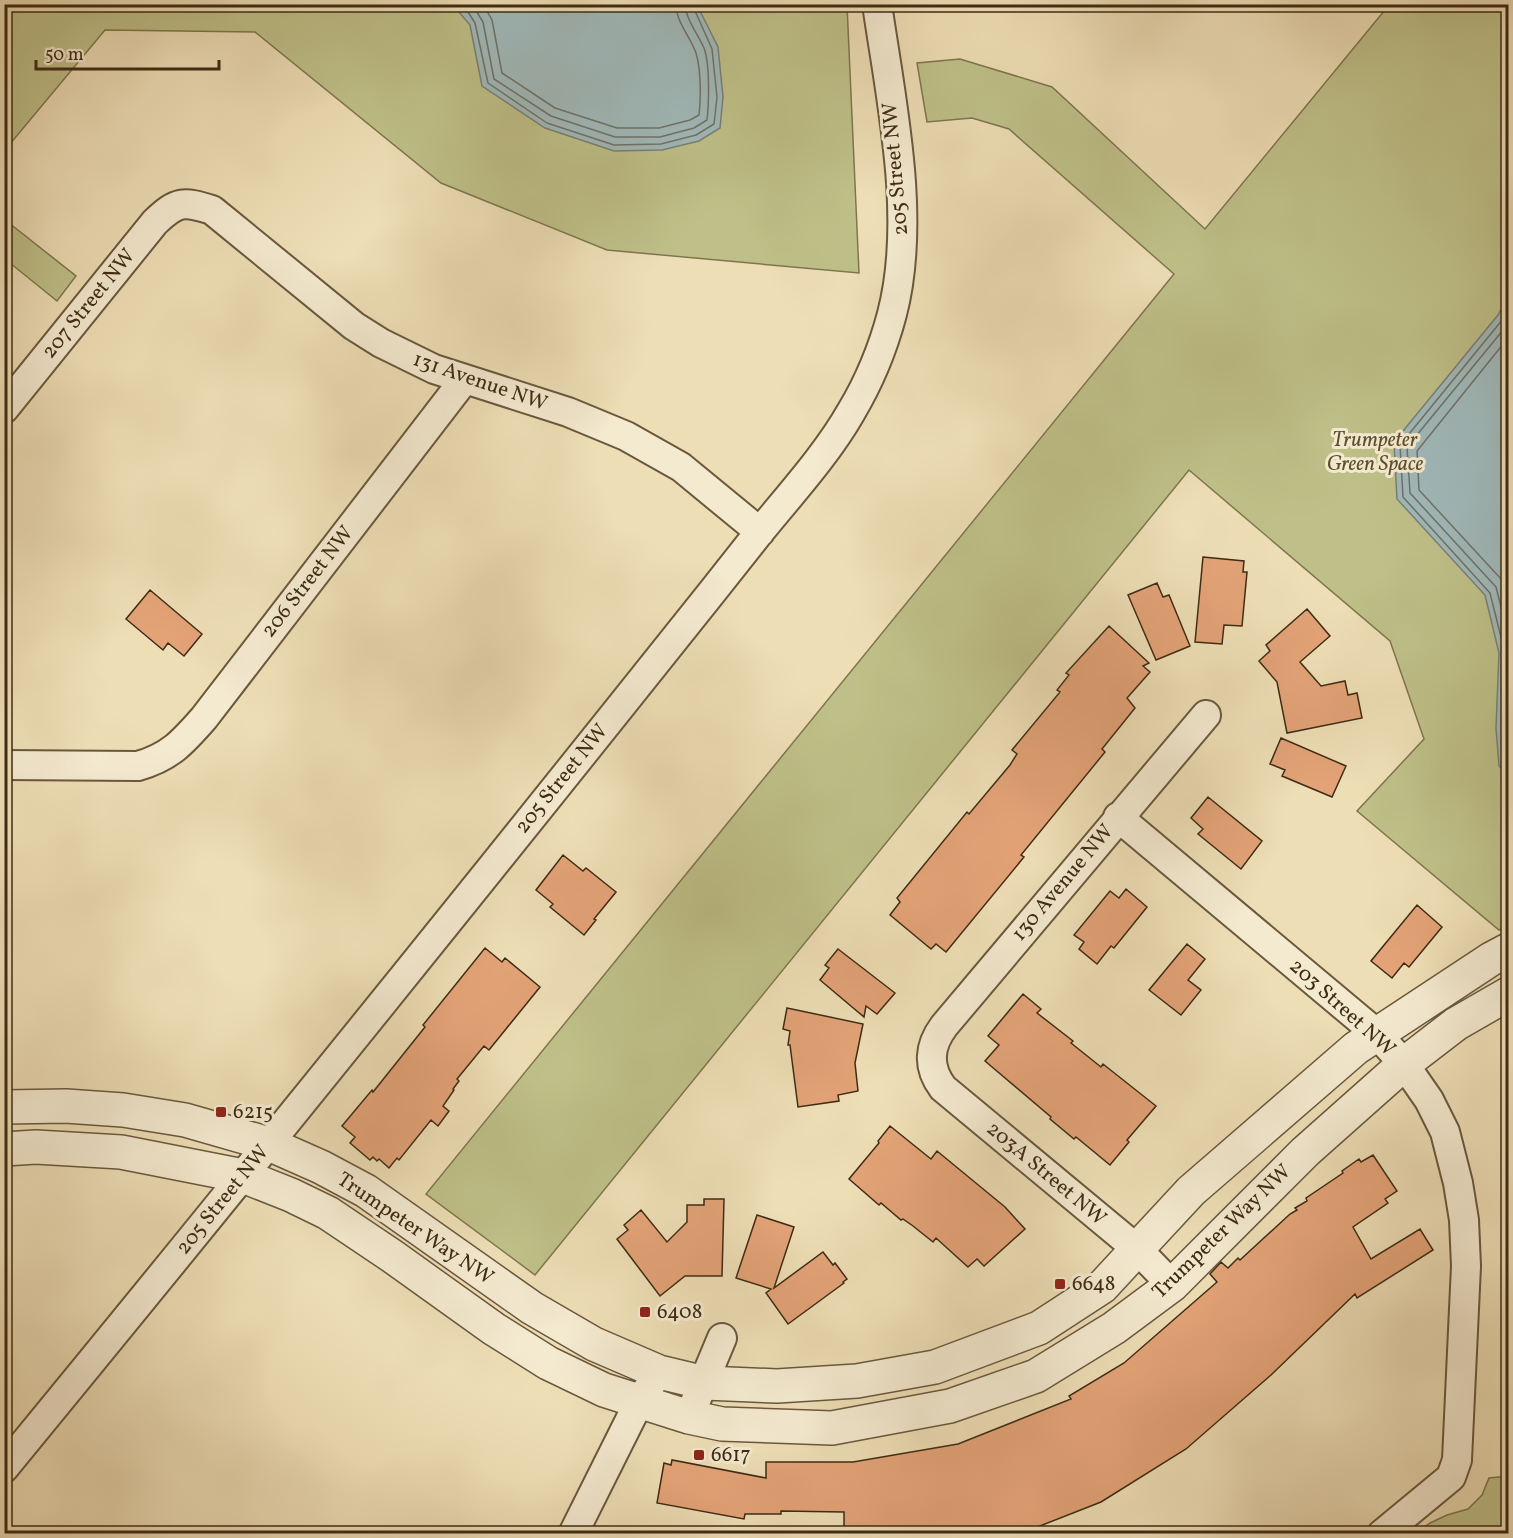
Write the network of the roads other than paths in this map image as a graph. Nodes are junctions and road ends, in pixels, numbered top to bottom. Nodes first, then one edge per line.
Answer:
1 (877, 4) edge
2 (178, 204) joint
3 (464, 380) junction
4 (4, 409) edge
5 (760, 532) junction
6 (1206, 715) dead end
7 (4, 765) edge
8 (1118, 817) junction
9 (1509, 950) edge
10 (1509, 994) edge
11 (1376, 1033) junction
12 (931, 1058) joint
13 (1404, 1064) junction
14 (4, 1107) edge
15 (269, 1144) junction
16 (4, 1149) edge
17 (243, 1176) junction
18 (1137, 1249) junction
19 (1172, 1285) junction
20 (722, 1338) dead end
21 (658, 1372) junction
22 (705, 1383) junction
23 (639, 1402) junction
24 (689, 1417) junction
25 (4, 1468) edge
26 (573, 1533) edge
27 (1382, 1533) edge

1 - 5 street, 205 Street NW
2 - 3 street, 131 Avenue NW
2 - 4 street, 207 Street NW
3 - 5 street, 131 Avenue NW
3 - 7 street, 206 Street NW
5 - 15 street, 205 Street NW
6 - 8 street, 130 Avenue NW
8 - 11 street, 203 Street NW
8 - 12 street, 130 Avenue NW
9 - 11 street, Trumpeter Way NW
10 - 13 street, Trumpeter Way NW
11 - 13 street, 203 Street NW
11 - 18 street, Trumpeter Way NW
12 - 18 street, 203A Street NW
13 - 19 street, Trumpeter Way NW
13 - 27 street, 203 Street NW
14 - 15 street, Trumpeter Way NW
15 - 17 street, 205 Street NW
15 - 21 street, Trumpeter Way NW
16 - 17 street, Trumpeter Way NW
17 - 23 street, Trumpeter Way NW
17 - 25 street, 205 Street NW
18 - 19 street, 203A Street NW
18 - 22 street, Trumpeter Way NW
19 - 24 street, Trumpeter Way NW
20 - 22 street
21 - 22 street, Trumpeter Way NW
21 - 23 street
22 - 24 street
23 - 24 street, Trumpeter Way NW
23 - 26 street

